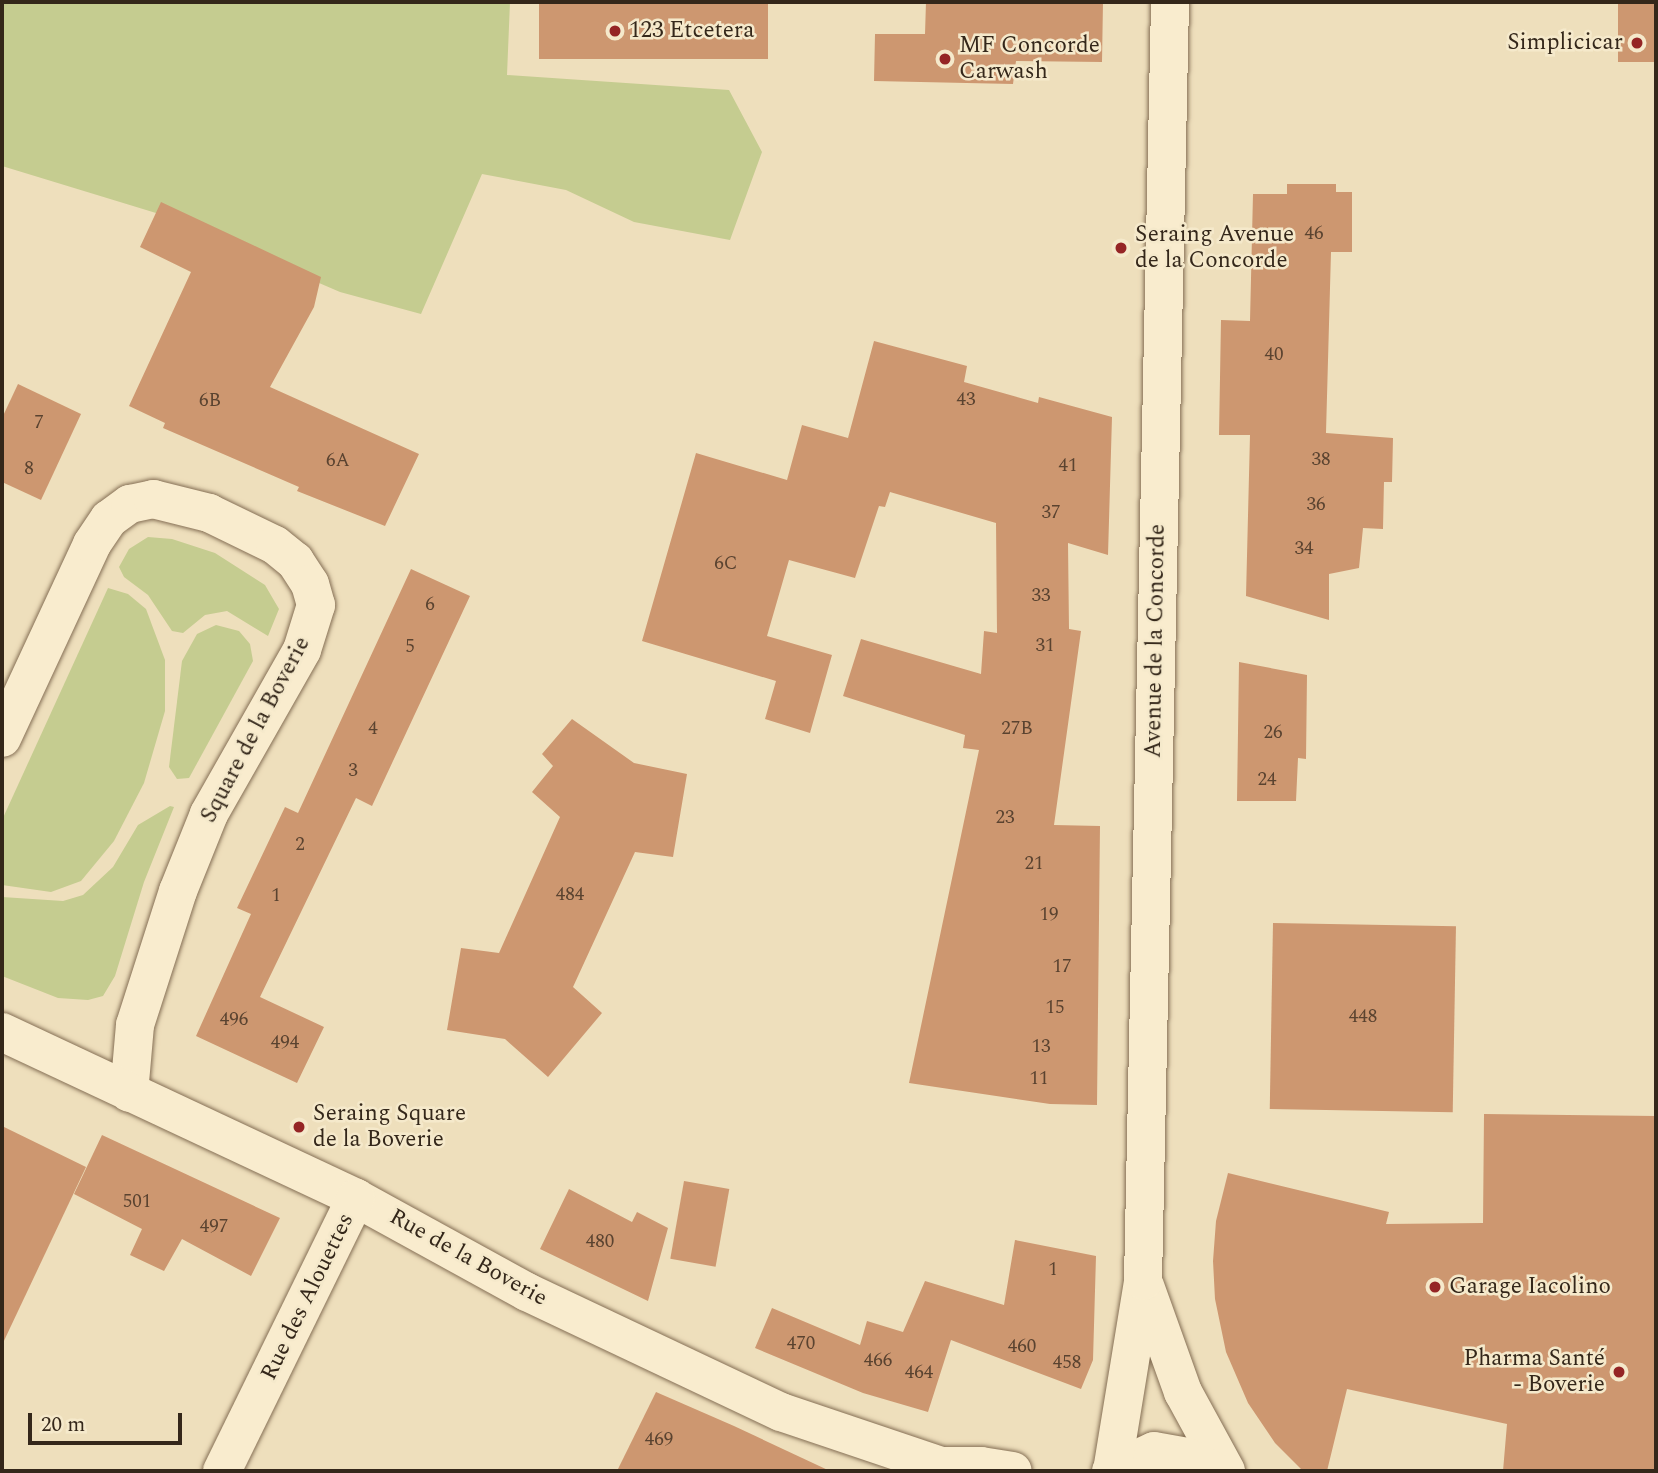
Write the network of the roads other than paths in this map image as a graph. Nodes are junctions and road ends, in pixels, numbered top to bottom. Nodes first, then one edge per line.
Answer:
1 (1170, 2) edge
2 (2, 737) edge
3 (2, 1032) edge
4 (129, 1093) junction
5 (356, 1198) junction
6 (1143, 1281) junction
7 (944, 1469) edge
8 (222, 1471) edge
9 (1013, 1471) edge
10 (1112, 1471) edge
11 (1214, 1471) edge
12 (1226, 1471) edge

1 - 6 street, Avenue de la Concorde
2 - 4 street, Square de la Boverie
3 - 4 street, Rue de la Boverie
4 - 5 street, Rue de la Boverie
5 - 7 street, Rue de la Boverie
5 - 8 street, Rue des Alouettes
6 - 10 street, Avenue de la Concorde
6 - 12 street, Avenue de la Concorde
7 - 9 street, Rue de la Boverie
10 - 11 street

